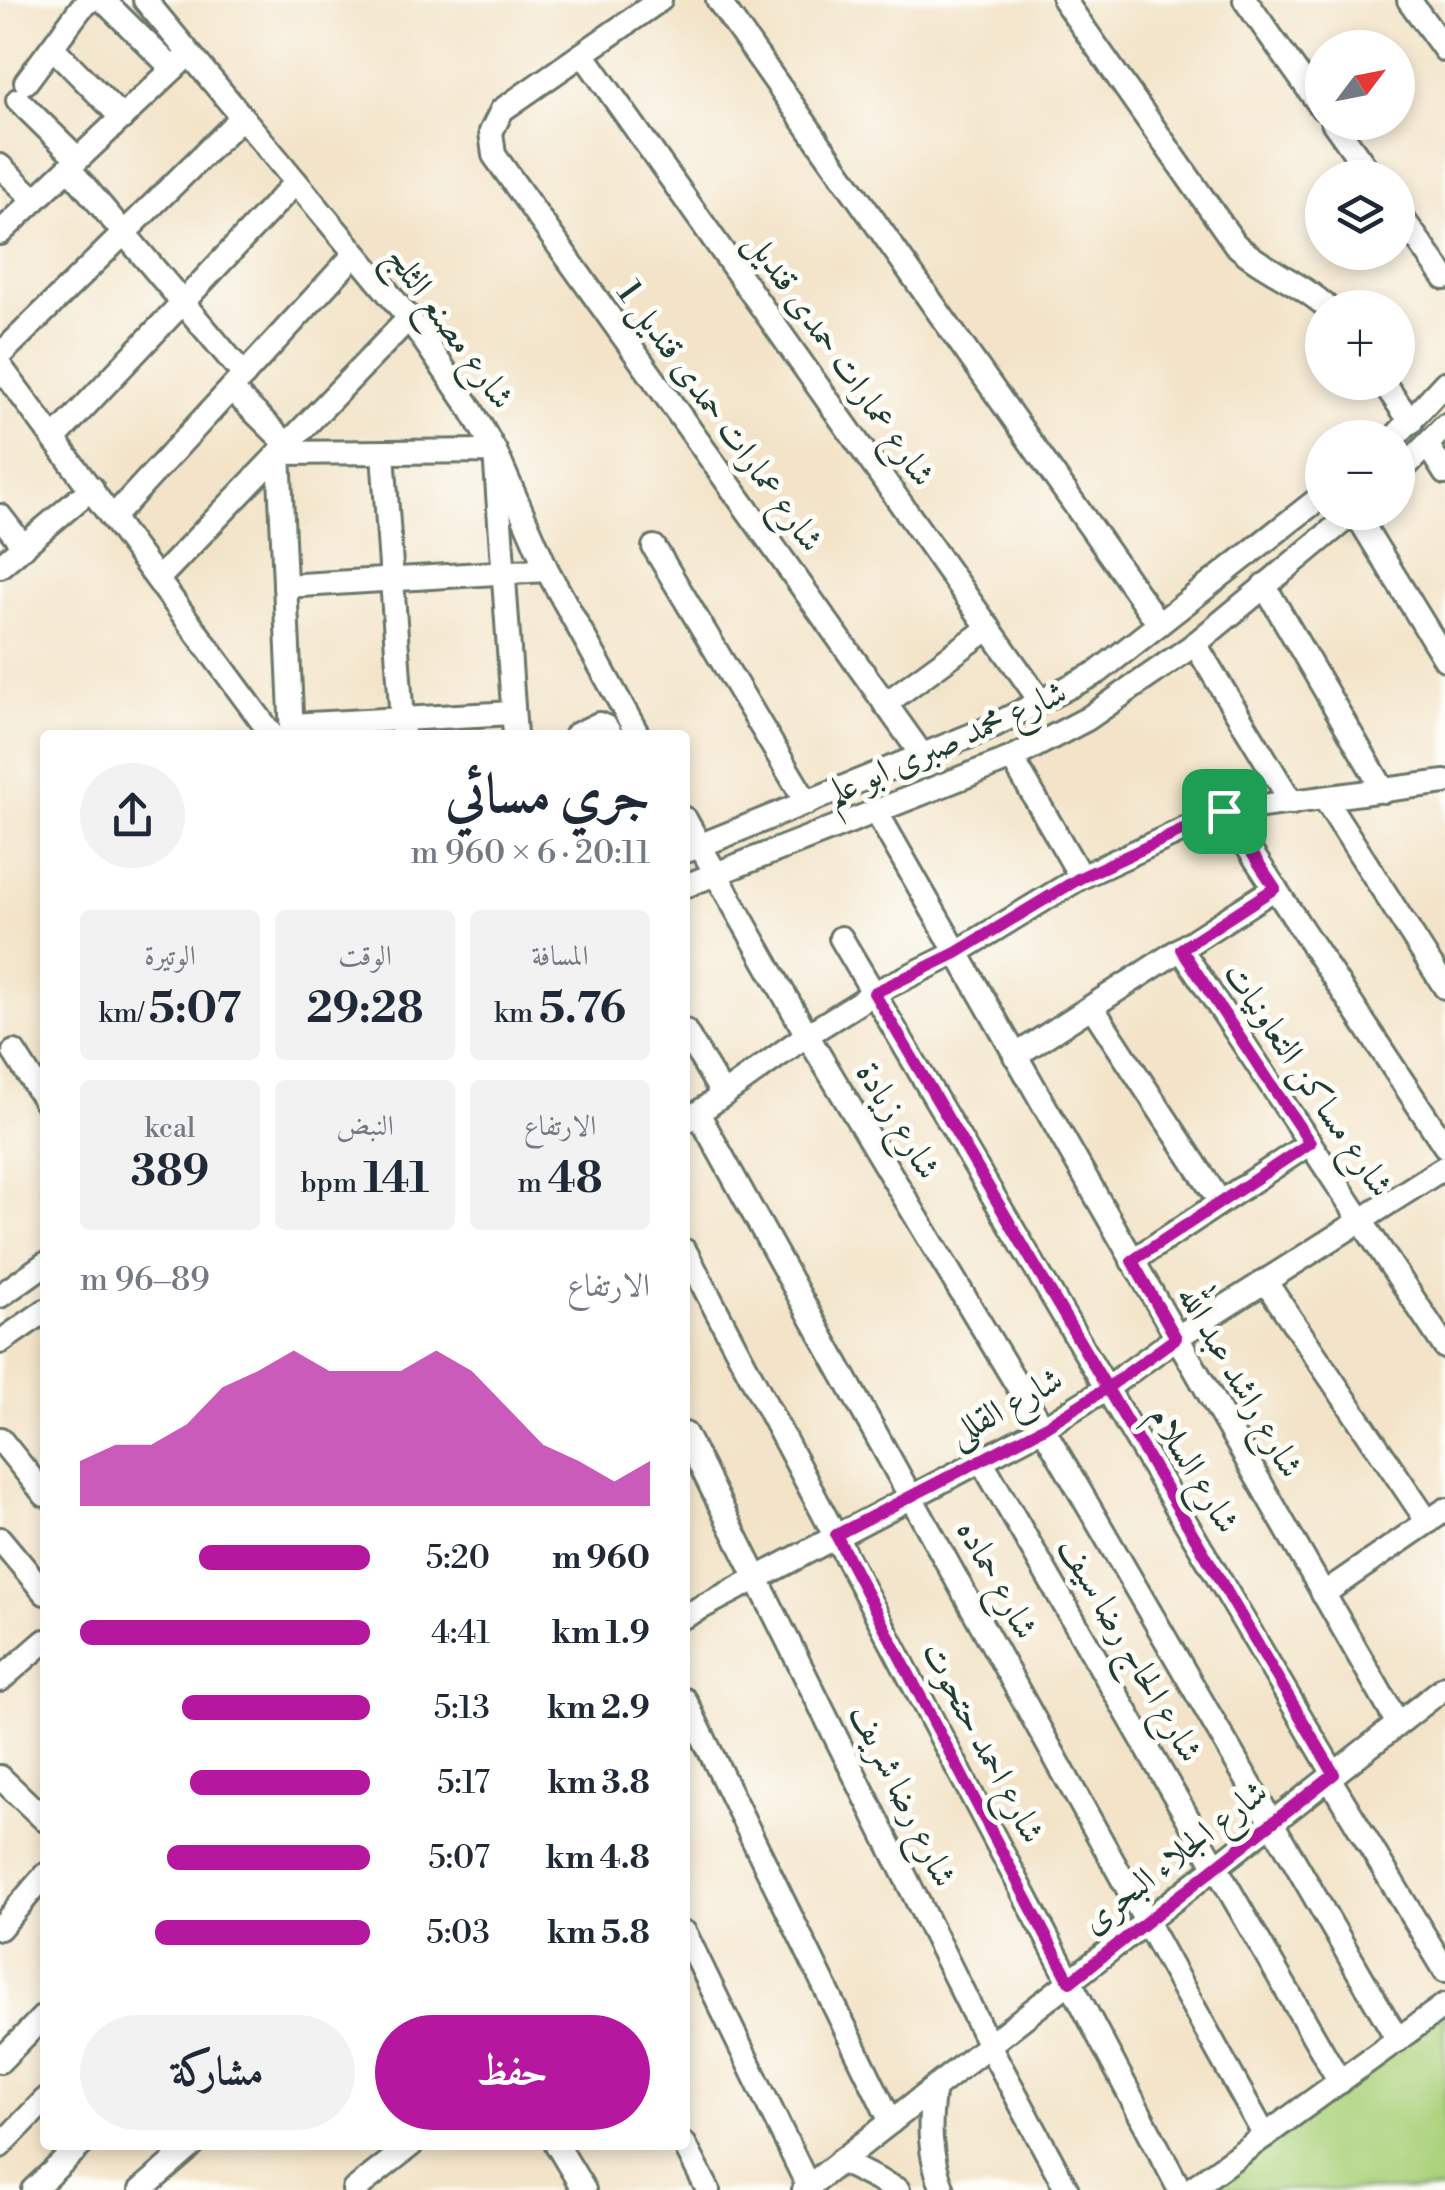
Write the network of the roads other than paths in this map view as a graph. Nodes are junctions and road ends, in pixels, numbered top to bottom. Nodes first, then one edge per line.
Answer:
1 (91, 0) edge
2 (103, 0) edge
3 (145, 0) edge
4 (660, 0) edge
5 (718, 0) edge
6 (1064, 0) edge
7 (1245, 0) edge
8 (1408, 0) edge
9 (1445, 50) edge
10 (59, 54) dead end
11 (582, 54) junction
12 (181, 61) junction
13 (1305, 84) edge
14 (242, 117) junction
15 (122, 118) junction
16 (74, 164) junction
17 (0, 166) edge
18 (296, 182) junction
19 (35, 200) junction
20 (124, 232) junction
21 (0, 233) edge
22 (1415, 236) edge
23 (355, 254) junction
24 (1445, 278) edge
25 (1307, 290) edge
26 (182, 302) junction
27 (408, 318) junction
28 (0, 355) edge
29 (0, 366) edge
30 (238, 382) junction
31 (1445, 383) edge
32 (1411, 420) edge
33 (1445, 426) edge
34 (54, 439) junction
35 (1428, 446) junction
36 (283, 448) junction
37 (495, 451) junction
38 (384, 453) junction
39 (1415, 458) edge
40 (1445, 473) edge
41 (92, 488) junction
42 (1305, 509) edge
43 (0, 516) edge
44 (113, 517) junction
45 (1333, 530) edge
46 (1366, 530) edge
47 (654, 547) dead end
48 (24, 548) junction
49 (0, 566) edge
50 (547, 570) junction
51 (504, 573) junction
52 (159, 578) junction
53 (392, 580) junction
54 (1264, 585) junction
55 (285, 586) junction
56 (1160, 624) junction
57 (989, 628) junction
58 (1196, 644) junction
59 (1445, 659) edge
60 (1041, 702) junction
61 (885, 704) junction
62 (514, 724) edge
63 (402, 727) edge
64 (283, 730) edge
65 (285, 730) edge
66 (332, 730) edge
67 (586, 730) edge
68 (607, 730) edge
69 (635, 730) edge
70 (922, 755) junction
71 (1012, 758) junction
72 (1445, 782) edge
73 (1384, 791) junction
74 (1325, 799) junction
75 (808, 803) junction
76 (1292, 804) junction
77 (1224, 811) junction
78 (877, 814) junction
79 (692, 848) edge
80 (716, 874) junction
81 (1080, 878) junction
82 (690, 884) edge
83 (1275, 888) junction
84 (842, 938) dead end
85 (1181, 949) junction
86 (956, 953) junction
87 (1445, 987) edge
88 (874, 993) junction
89 (1092, 1007) junction
90 (807, 1035) junction
91 (690, 1039) edge
92 (14, 1052) dead end
93 (1015, 1056) junction
94 (40, 1093) edge
95 (723, 1095) junction
96 (691, 1118) edge
97 (1310, 1143) junction
98 (1445, 1146) edge
99 (1445, 1167) edge
100 (1220, 1202) junction
101 (1360, 1220) junction
102 (690, 1260) edge
103 (1132, 1261) junction
104 (40, 1268) edge
105 (1264, 1280) junction
106 (0, 1296) edge
107 (40, 1320) edge
108 (1176, 1338) junction
109 (0, 1342) edge
110 (1445, 1348) edge
111 (1107, 1388) junction
112 (1043, 1428) junction
113 (0, 1439) edge
114 (690, 1444) edge
115 (981, 1460) junction
116 (40, 1489) edge
117 (912, 1496) junction
118 (1436, 1516) edge
119 (836, 1535) junction
120 (0, 1539) edge
121 (757, 1577) junction
122 (40, 1588) edge
123 (1323, 1594) junction
124 (690, 1613) edge
125 (40, 1652) edge
126 (0, 1680) edge
127 (1445, 1687) edge
128 (690, 1710) edge
129 (1397, 1722) junction
130 (1331, 1776) junction
131 (0, 1777) edge
132 (40, 1815) edge
133 (1272, 1822) junction
134 (1216, 1866) junction
135 (40, 1882) edge
136 (1147, 1922) junction
137 (0, 1928) edge
138 (690, 1943) edge
139 (1445, 1970) edge
140 (1070, 1982) junction
141 (1445, 2005) edge
142 (40, 2019) edge
143 (1398, 2040) junction
144 (989, 2045) junction
145 (0, 2061) edge
146 (1340, 2082) junction
147 (934, 2088) junction
148 (40, 2105) edge
149 (891, 2122) junction
150 (1265, 2136) junction
151 (0, 2146) edge
152 (76, 2150) edge
153 (187, 2150) edge
154 (405, 2150) edge
155 (561, 2150) edge
156 (688, 2150) edge
157 (840, 2161) junction
158 (807, 2189) edge
159 (33, 2190) edge
160 (141, 2190) edge
161 (354, 2190) edge
162 (584, 2190) edge
163 (708, 2190) edge
164 (898, 2190) edge
165 (943, 2190) edge
166 (1067, 2190) edge
167 (1180, 2190) edge
168 (1190, 2190) edge

1 - 16 street
2 - 12 street
3 - 12 street, شارع مصنع الثلج
4 - 11 street
5 - 56 street
6 - 25 street
7 - 13 street
8 - 9 street
10 - 15 street
11 - 57 street, شارع عمارات حمدى قنديل
11 - 61 street, شارع عمارات حمدى قنديل 1
12 - 14 street, شارع مصنع الثلج
12 - 15 street
14 - 18 street, شارع مصنع الثلج
14 - 20 street
15 - 16 street
16 - 19 street
16 - 20 street
17 - 19 street
18 - 23 street, شارع مصنع الثلج
18 - 26 street
19 - 21 street
20 - 26 street
20 - 28 street
22 - 24 street
23 - 27 street, شارع مصنع الثلج
23 - 30 street
26 - 30 street
26 - 34 street
27 - 36 street
27 - 37 street, شارع مصنع الثلج
29 - 34 street
30 - 36 street
30 - 44 street
31 - 32 street
33 - 35 street
34 - 41 street
35 - 39 street
35 - 40 street
36 - 38 street
36 - 52 street
36 - 55 street
37 - 38 street
37 - 50 street, شارع مصنع الثلج
37 - 51 street
38 - 53 street
41 - 44 street
41 - 48 street
42 - 56 street, شارع محمد صبرى ابو علم
43 - 48 street
44 - 52 street
45 - 54 street, شارع محمد صبرى ابو علم
46 - 59 street
47 - 75 street
48 - 49 street
50 - 51 street
50 - 69 street, شارع مصنع الثلج
51 - 53 street
51 - 62 street
52 - 64 street
53 - 55 street
53 - 63 street
54 - 58 street, شارع محمد صبرى ابو علم
54 - 73 street
55 - 65 street
56 - 60 street, شارع محمد صبرى ابو علم
57 - 60 street, شارع عمارات حمدى قنديل
57 - 61 street
58 - 71 street, شارع محمد صبرى ابو علم
58 - 76 street
60 - 70 street, شارع محمد صبرى ابو علم
61 - 70 street, شارع عمارات حمدى قنديل 1
62 - 63 street
63 - 66 street
67 - 68 street
70 - 75 street, شارع محمد صبرى ابو علم
71 - 78 street, شارع محمد صبرى ابو علم
71 - 81 street
72 - 73 street
73 - 74 street
74 - 76 street
74 - 87 street
75 - 79 street, شارع محمد صبرى ابو علم
76 - 77 street
77 - 81 street
77 - 83 street
78 - 80 street, شارع محمد صبرى ابو علم
78 - 86 street, شارع راشد عبد الله
79 - 80 street, شارع زيادة
80 - 82 street, شارع محمد صبرى ابو علم
80 - 90 street, شارع زيادة
81 - 86 street
83 - 85 street
83 - 98 street
84 - 88 street, شارع السلام
85 - 89 street
85 - 97 street, شارع مساكن التعاونيات
86 - 88 street
86 - 93 street, شارع راشد عبد الله
88 - 90 street
88 - 111 street, شارع السلام
89 - 93 street
89 - 100 street
90 - 95 street
90 - 112 street, شارع زيادة
91 - 95 street
92 - 94 street
93 - 103 street, شارع راشد عبد الله
95 - 96 street
96 - 117 street, شارع حماده
97 - 100 street
97 - 101 street, شارع مساكن التعاونيات
99 - 101 street, شارع القللى
100 - 103 street
101 - 105 street, شارع القللى
101 - 110 street, شارع مساكن التعاونيات
102 - 119 street, شارع احمد حتحوت
103 - 108 street, شارع راشد عبد الله
104 - 106 street
105 - 108 street, شارع القللى
105 - 118 street
107 - 109 street
108 - 111 street, شارع القللى
108 - 123 street, شارع راشد عبد الله
111 - 112 street, شارع القللى
111 - 130 street, شارع السلام
112 - 115 street, شارع القللى
112 - 133 street, شارع زيادة
113 - 116 street
114 - 121 street, شارع رضا شريف
115 - 117 street, شارع القللى
115 - 134 street, شارع الحاج رضا سيف
117 - 119 street, شارع القللى
117 - 136 street, شارع حماده
118 - 123 street
119 - 121 street, شارع القللى
119 - 140 street, شارع احمد حتحوت
120 - 122 street
121 - 124 street, شارع القللى
121 - 144 street, شارع رضا شريف
123 - 129 street, شارع راشد عبد الله
125 - 126 street
127 - 129 street, شارع الجلاء البحرى
128 - 149 street
129 - 130 street, شارع الجلاء البحرى
130 - 133 street, شارع الجلاء البحرى
130 - 139 street, شارع السلام
131 - 132 street
133 - 134 street, شارع الجلاء البحرى
133 - 143 street, شارع زيادة
134 - 136 street, شارع الجلاء البحرى
134 - 146 street, شارع الحاج رضا سيف
135 - 137 street
136 - 140 street, شارع الجلاء البحرى
136 - 150 street, شارع حماده
138 - 158 street
140 - 144 street, شارع الجلاء البحرى
140 - 167 street, شارع احمد حتحوت
141 - 143 street
142 - 145 street
143 - 146 street
144 - 147 street, شارع الجلاء البحرى
144 - 166 street, شارع رضا شريف
146 - 150 street
147 - 149 street, شارع الجلاء البحرى
147 - 165 street
148 - 151 street
149 - 157 street, شارع الجلاء البحرى
150 - 168 street
152 - 159 street
153 - 160 street
154 - 161 street
155 - 162 street
156 - 163 street
157 - 158 street, شارع الجلاء البحرى
157 - 164 street

